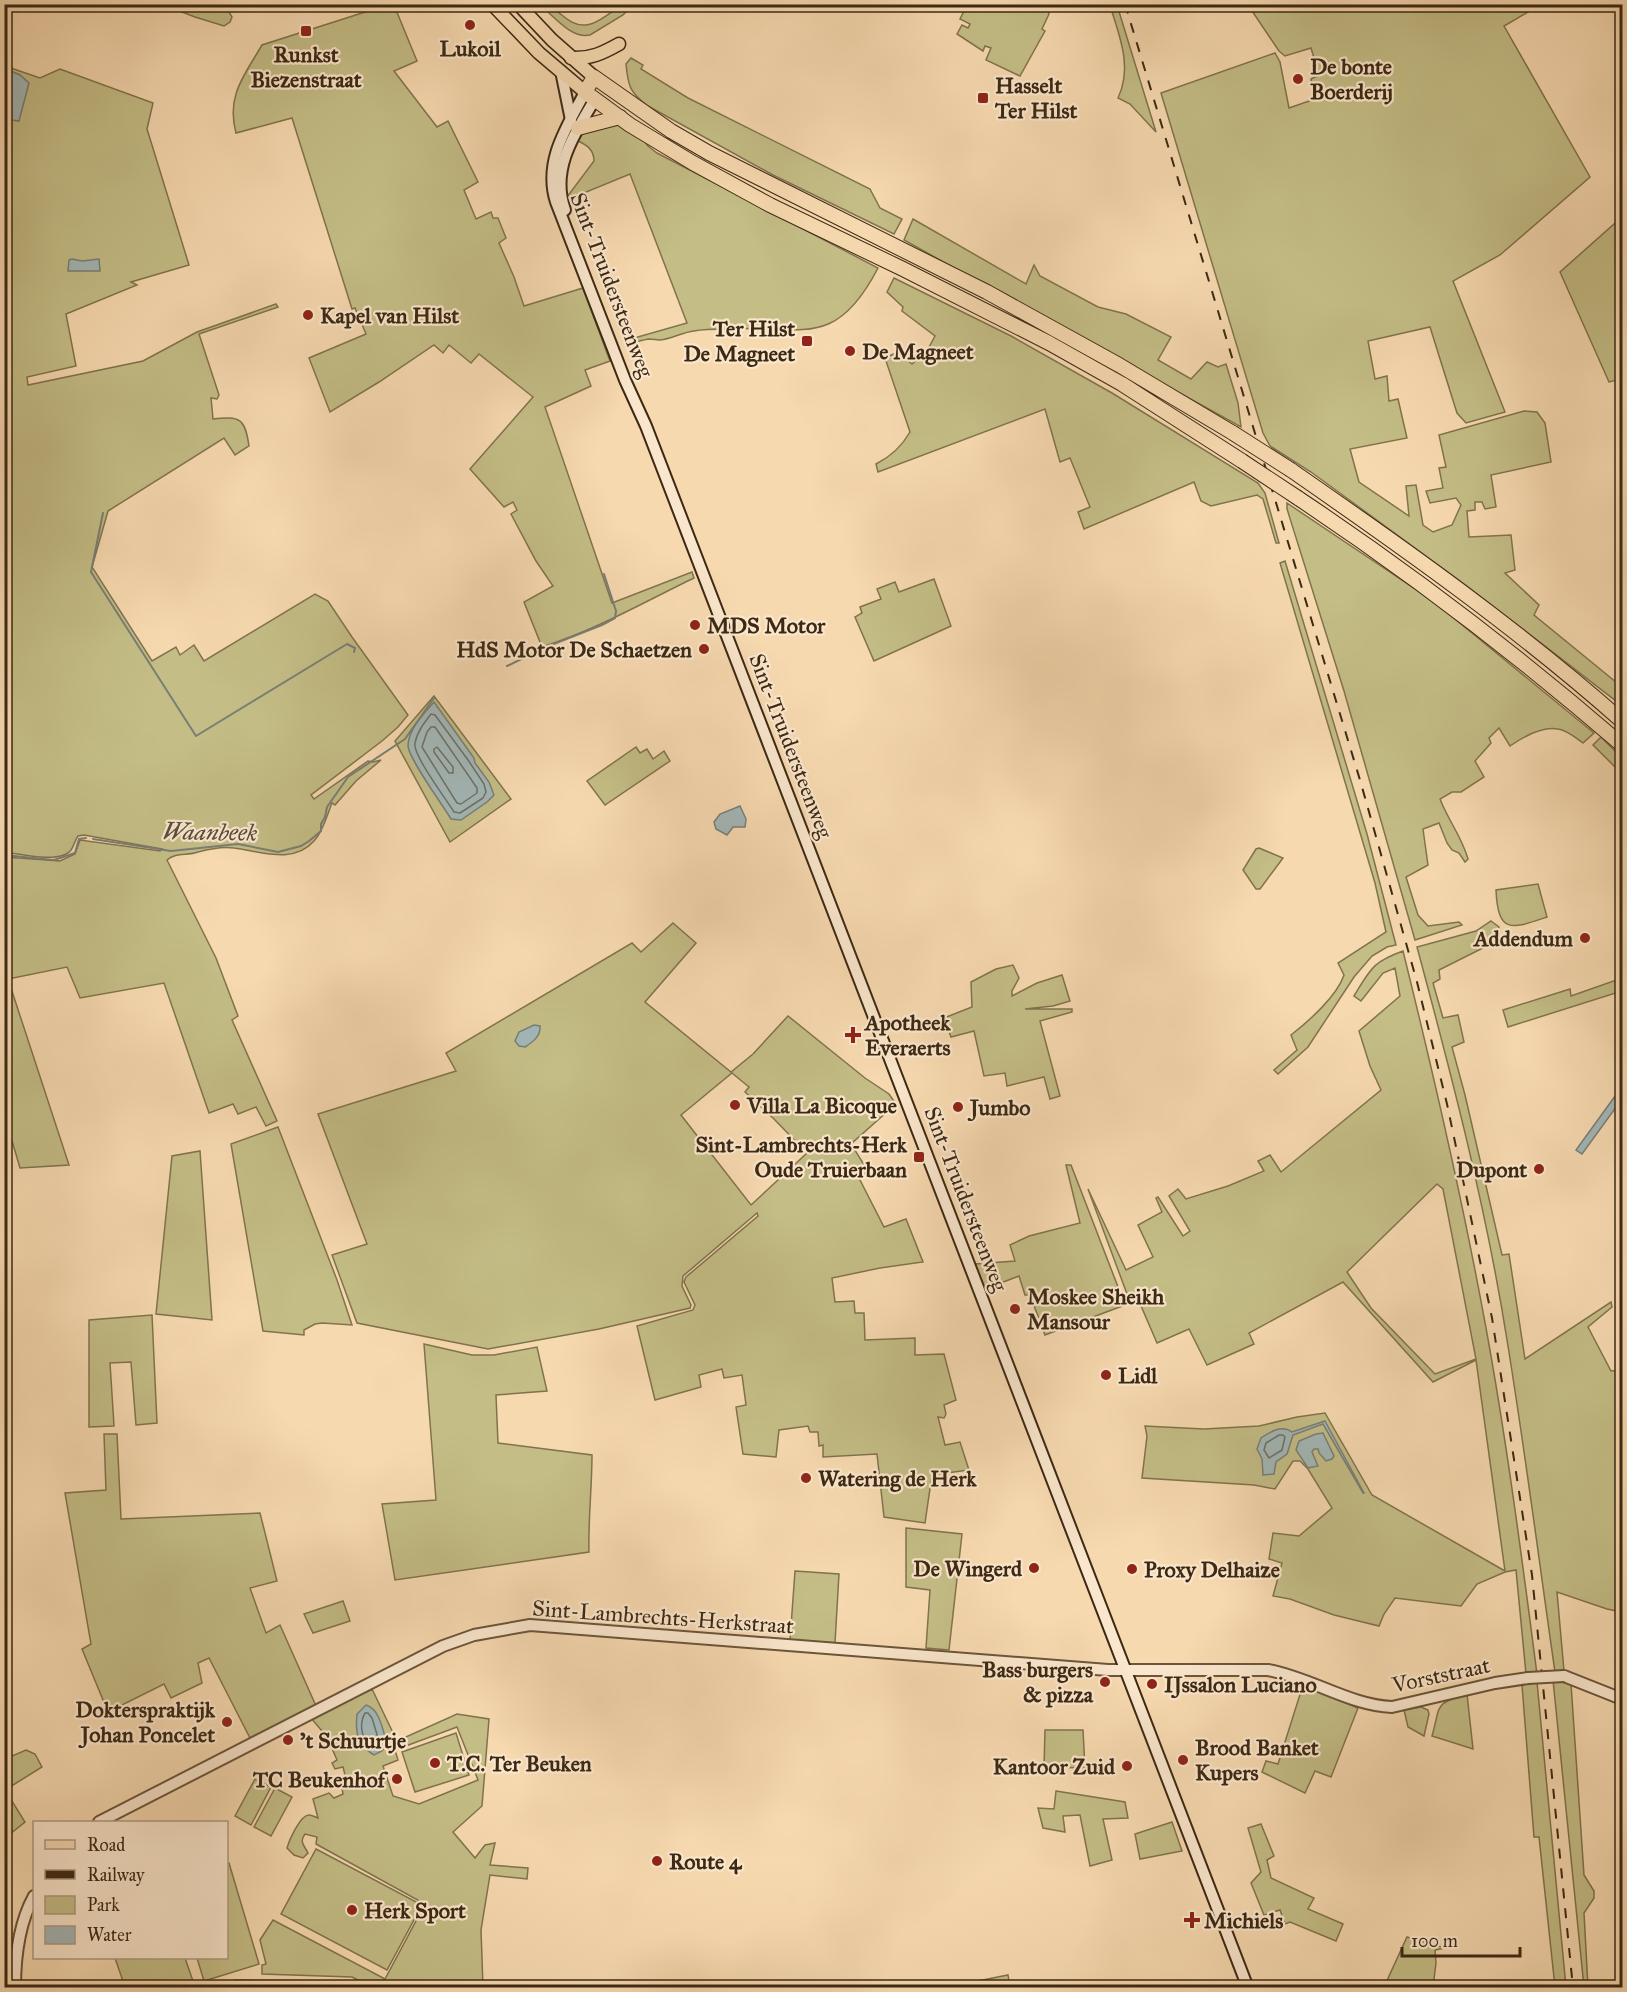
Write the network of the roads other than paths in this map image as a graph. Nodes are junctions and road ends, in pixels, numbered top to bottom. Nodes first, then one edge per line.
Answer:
1 (492, 4) edge
2 (518, 4) edge
3 (620, 44) dead end
4 (571, 58) junction
5 (561, 71) junction
6 (600, 82) junction
7 (590, 96) junction
8 (620, 117) junction
9 (574, 124) junction
10 (1623, 721) edge
11 (1620, 743) edge
12 (1124, 1670) junction
13 (1623, 1699) edge
14 (101, 1821) edge
15 (33, 1898) edge
16 (15, 1988) edge
17 (1248, 1988) edge

1 - 5 main road
2 - 4 main road
3 - 4 main road
4 - 6 main road
5 - 7 main road
5 - 9 main road
6 - 7 highway, Sint-Truidersteenweg
6 - 10 highway, bridge
7 - 8 highway
7 - 9 main road, Sint-Truidersteenweg
8 - 9 highway
8 - 11 highway, bridge
9 - 12 main road, Sint-Truidersteenweg
12 - 13 main road, Vorststraat, bridge
12 - 14 main road, Sint-Lambrechts-Herkstraat
12 - 17 main road, Sint-Truidersteenweg
15 - 16 main road

